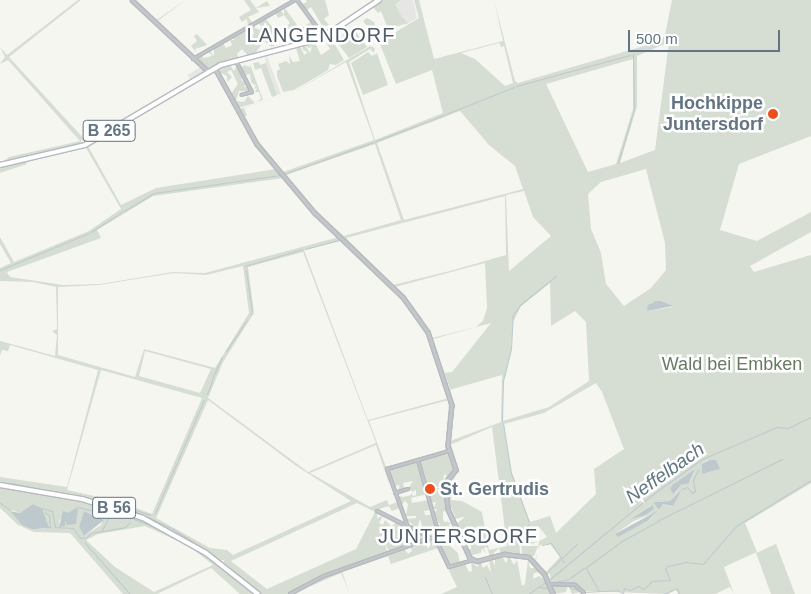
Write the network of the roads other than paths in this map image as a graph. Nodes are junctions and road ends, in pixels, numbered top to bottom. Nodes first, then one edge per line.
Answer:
1 (132, 0) edge
2 (296, 0) edge
3 (379, 0) edge
4 (322, 35) junction
5 (193, 59) junction
6 (236, 61) junction
7 (215, 68) junction
8 (209, 72) junction
9 (241, 95) dead end
10 (0, 165) edge
11 (450, 450) junction
12 (418, 460) junction
13 (0, 485) edge
14 (408, 489) dead end
15 (395, 493) junction
16 (377, 512) dead end
17 (408, 527) junction
18 (458, 535) junction
19 (431, 538) junction
20 (435, 538) junction
21 (440, 538) junction
22 (473, 560) junction
23 (550, 584) junction
24 (584, 592) edge
25 (257, 594) edge
26 (290, 594) edge
27 (553, 594) edge

1 - 5 street
2 - 4 street
2 - 5 street
3 - 4 main road, B 265
4 - 6 main road, B 265
5 - 8 street
6 - 7 main road, B 265
6 - 9 street
7 - 8 main road, B 265
7 - 11 street
8 - 10 main road, B 265
11 - 12 street
11 - 18 street
12 - 15 street
12 - 21 street
13 - 25 main road, B 56
14 - 15 street
15 - 17 street
16 - 17 street
17 - 19 street
18 - 21 street
18 - 22 street
19 - 20 street
19 - 26 street
20 - 21 street
20 - 22 street
22 - 23 street
23 - 24 street
23 - 27 street

